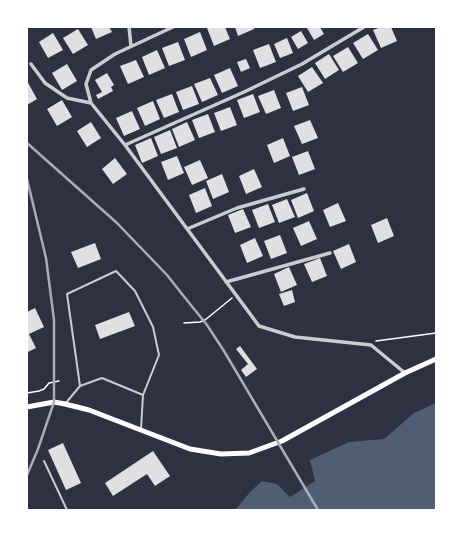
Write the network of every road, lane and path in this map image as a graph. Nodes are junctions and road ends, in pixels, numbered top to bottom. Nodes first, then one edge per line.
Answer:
1 (129, 27) edge
2 (173, 27) edge
3 (364, 27) edge
4 (131, 46) junction
5 (31, 64) dead end
6 (91, 103) junction
7 (125, 145) junction
8 (304, 189) dead end
9 (187, 229) junction
10 (330, 253) dead end
11 (226, 282) junction
12 (236, 295) junction
13 (184, 323) dead end
14 (436, 333) edge
15 (375, 341) dead end
16 (436, 359) edge
17 (405, 373) junction
18 (59, 381) dead end
19 (80, 386) junction
20 (27, 393) edge
21 (143, 395) junction
22 (65, 404) junction
23 (27, 407) edge
24 (140, 430) junction
25 (44, 461) dead end
26 (67, 510) edge

1 - 4 street
2 - 4 street
3 - 7 street
4 - 6 street
5 - 6 street
6 - 7 street
7 - 9 street
8 - 9 street
9 - 11 street
10 - 11 street
11 - 12 street
12 - 13 path
12 - 17 street
14 - 15 path
16 - 17 main road
17 - 24 main road
18 - 20 path
19 - 21 lane
19 - 21 lane
19 - 22 lane
21 - 24 lane
22 - 23 main road
22 - 24 main road
25 - 26 lane

